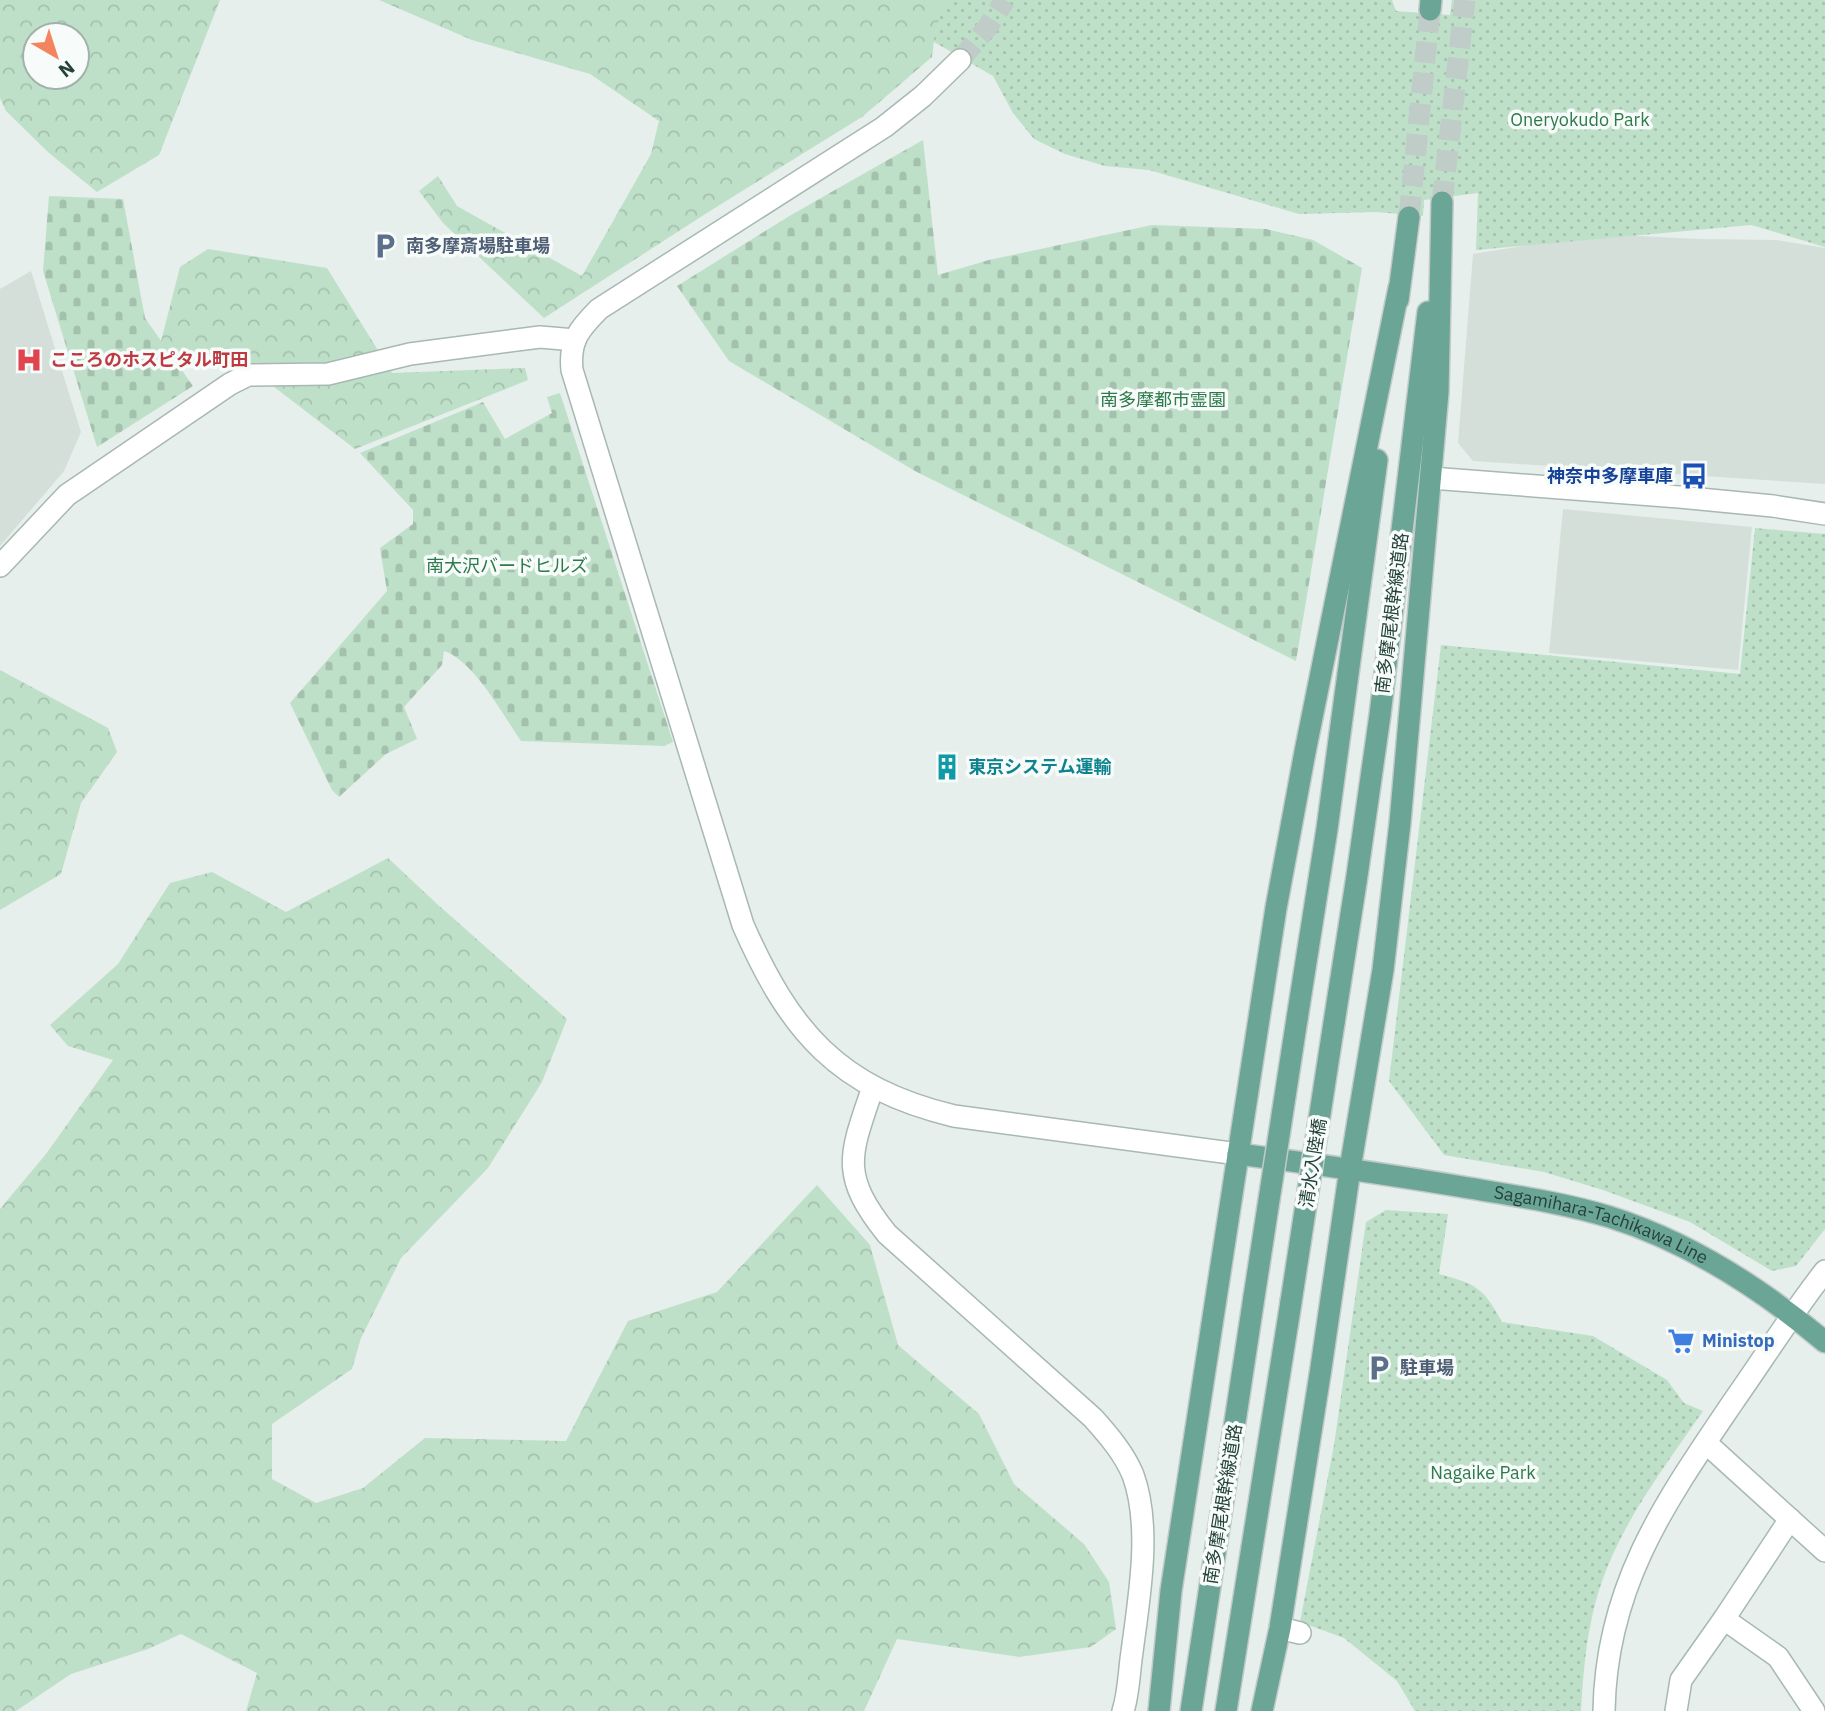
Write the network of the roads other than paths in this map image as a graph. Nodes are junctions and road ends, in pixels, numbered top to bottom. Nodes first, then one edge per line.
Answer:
1 (960, 60) tunnel mouth
2 (1409, 217) tunnel mouth
3 (1399, 288) junction
4 (575, 340) junction
5 (1431, 478) junction
6 (1825, 514) edge
7 (0, 566) edge
8 (1334, 1023) joint
9 (873, 1087) junction
10 (1237, 1154) junction
11 (1350, 1169) junction
12 (1825, 1271) edge
13 (1291, 1302) joint
14 (1792, 1315) junction
15 (1825, 1342) edge
16 (1706, 1443) junction
17 (1790, 1519) junction
18 (1825, 1551) edge
19 (1724, 1619) junction
20 (1123, 1711) edge
21 (1159, 1711) edge
22 (1191, 1711) edge
23 (1226, 1711) edge
24 (1262, 1711) edge
25 (1604, 1711) edge
26 (1676, 1711) edge
27 (1814, 1711) edge

1 - 4 street
2 - 3 main road, 南多摩尾根幹線道路
3 - 10 main road
3 - 22 main road, 南多摩尾根幹線道路, bridge
4 - 7 street
4 - 9 street
5 - 6 street
5 - 8 main road, 南多摩尾根幹線道路
5 - 11 main road
8 - 13 main road, 清水入陸橋, bridge
9 - 10 street
9 - 20 street
10 - 11 main road, Sagamihara-Tachikawa Line
10 - 21 main road
11 - 14 main road, Sagamihara-Tachikawa Line
11 - 24 main road
12 - 14 street
13 - 23 main road, 南多摩尾根幹線道路
14 - 15 main road, Sagamihara-Tachikawa Line
14 - 16 street
16 - 17 street
16 - 25 street
17 - 18 street
17 - 19 street
19 - 26 street
19 - 27 street

